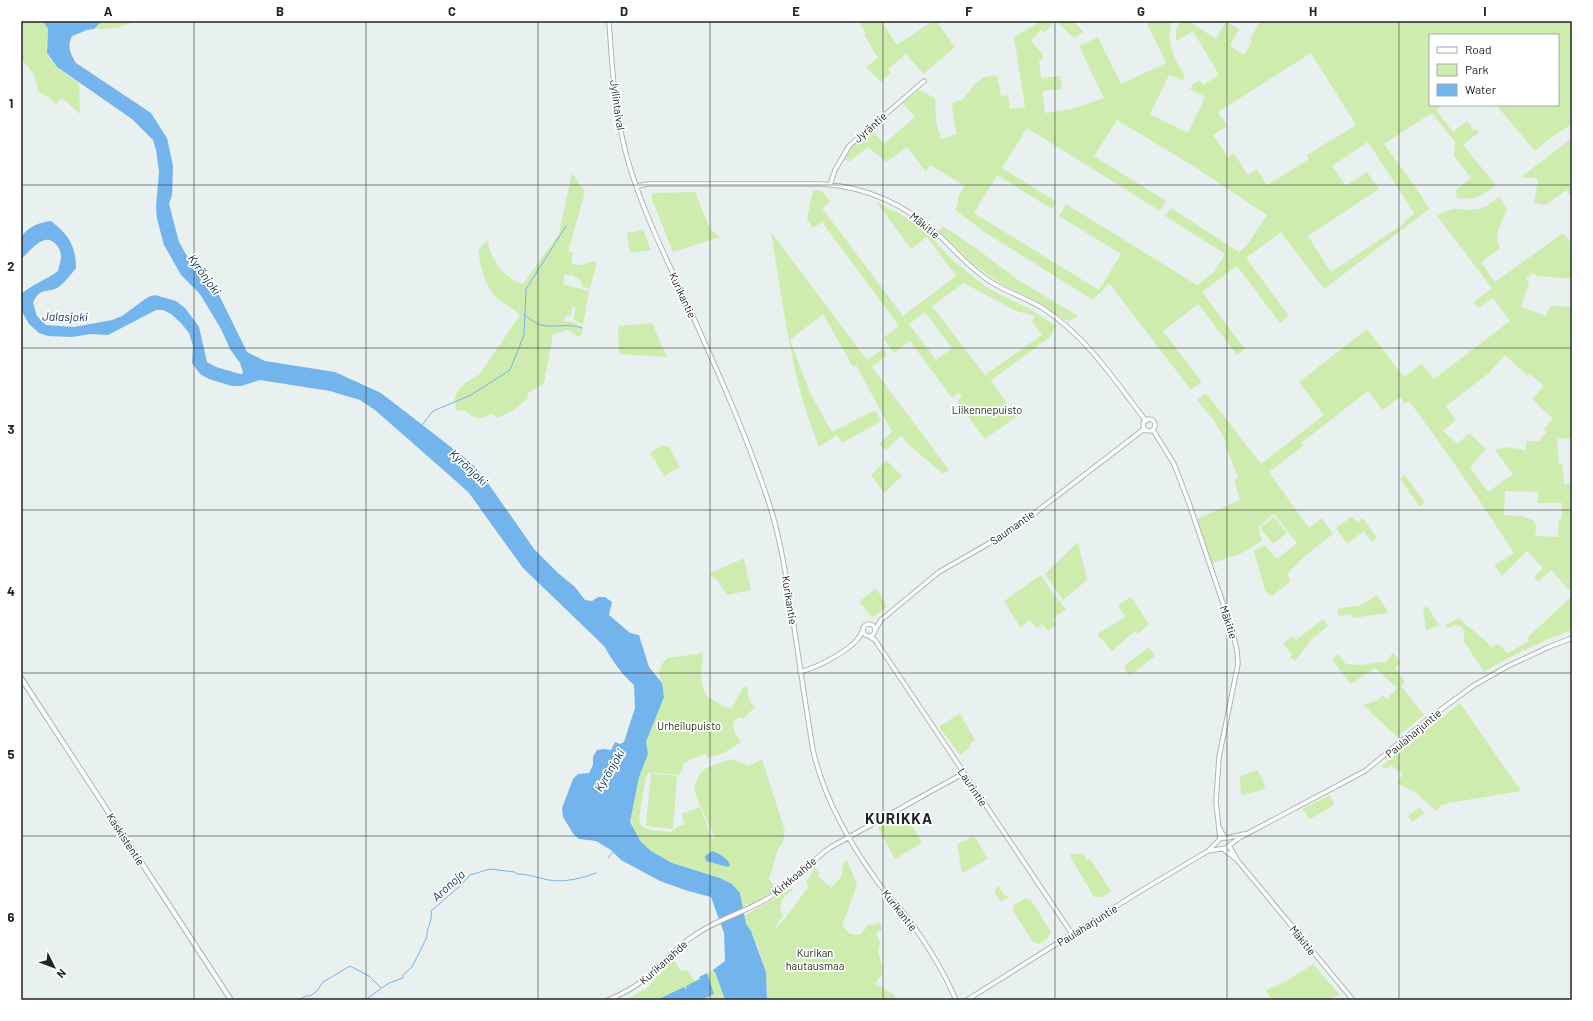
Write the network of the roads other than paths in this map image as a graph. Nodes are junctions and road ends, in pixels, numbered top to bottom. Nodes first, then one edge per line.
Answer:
1 (609, 21) edge
2 (924, 81) dead end
3 (830, 185) junction
4 (637, 186) junction
5 (1146, 421) junction
6 (1144, 429) junction
7 (1153, 430) junction
8 (878, 622) junction
9 (871, 624) junction
10 (875, 631) junction
11 (862, 632) junction
12 (868, 636) junction
13 (859, 638) junction
14 (1572, 638) edge
15 (875, 640) junction
16 (800, 672) junction
17 (21, 678) edge
18 (964, 773) junction
19 (1254, 830) junction
20 (848, 837) junction
21 (1223, 839) junction
22 (1229, 846) junction
23 (1222, 849) junction
24 (1208, 851) junction
25 (1238, 861) junction
26 (717, 922) joint
27 (1072, 934) junction
28 (231, 1000) edge
29 (608, 1000) edge
30 (956, 1000) edge
31 (967, 1000) edge
32 (1353, 1000) edge

1 - 4 street, Jyllintaival
2 - 3 street, Jyräntie
3 - 4 street, Mäkitie
3 - 5 street, Mäkitie
4 - 16 street, Kurikantie
5 - 6 street
5 - 7 street
6 - 7 street
6 - 8 street, Saumantie
7 - 21 street, Mäkitie
8 - 9 street, Saumantie
8 - 10 street
9 - 10 street
9 - 11 street
10 - 12 street
10 - 15 street, Laurintie
11 - 12 street
11 - 13 street
12 - 13 street
12 - 15 street, Laurintie
13 - 16 street
14 - 19 street, Paulaharjuntie
15 - 18 street, Laurintie
16 - 20 street, Kurikantie
17 - 28 main road, Kaskistentie
18 - 20 street, Kirkkoahde
18 - 27 street, Laurintie
19 - 21 street, Paulaharjuntie
19 - 22 street, Paulaharjuntie
20 - 26 street, Kirkkoahde
20 - 30 street, Kurikantie
21 - 22 street, Mäkitie
21 - 23 street
21 - 24 street, Paulaharjuntie
22 - 23 street, Paulaharjuntie
22 - 25 street, Mäkitie
23 - 24 street, Paulaharjuntie
23 - 25 street, Mäkitie
24 - 27 street, Paulaharjuntie
25 - 32 street, Mäkitie
26 - 29 street, Kurikanahde
27 - 31 street, Paulaharjuntie

